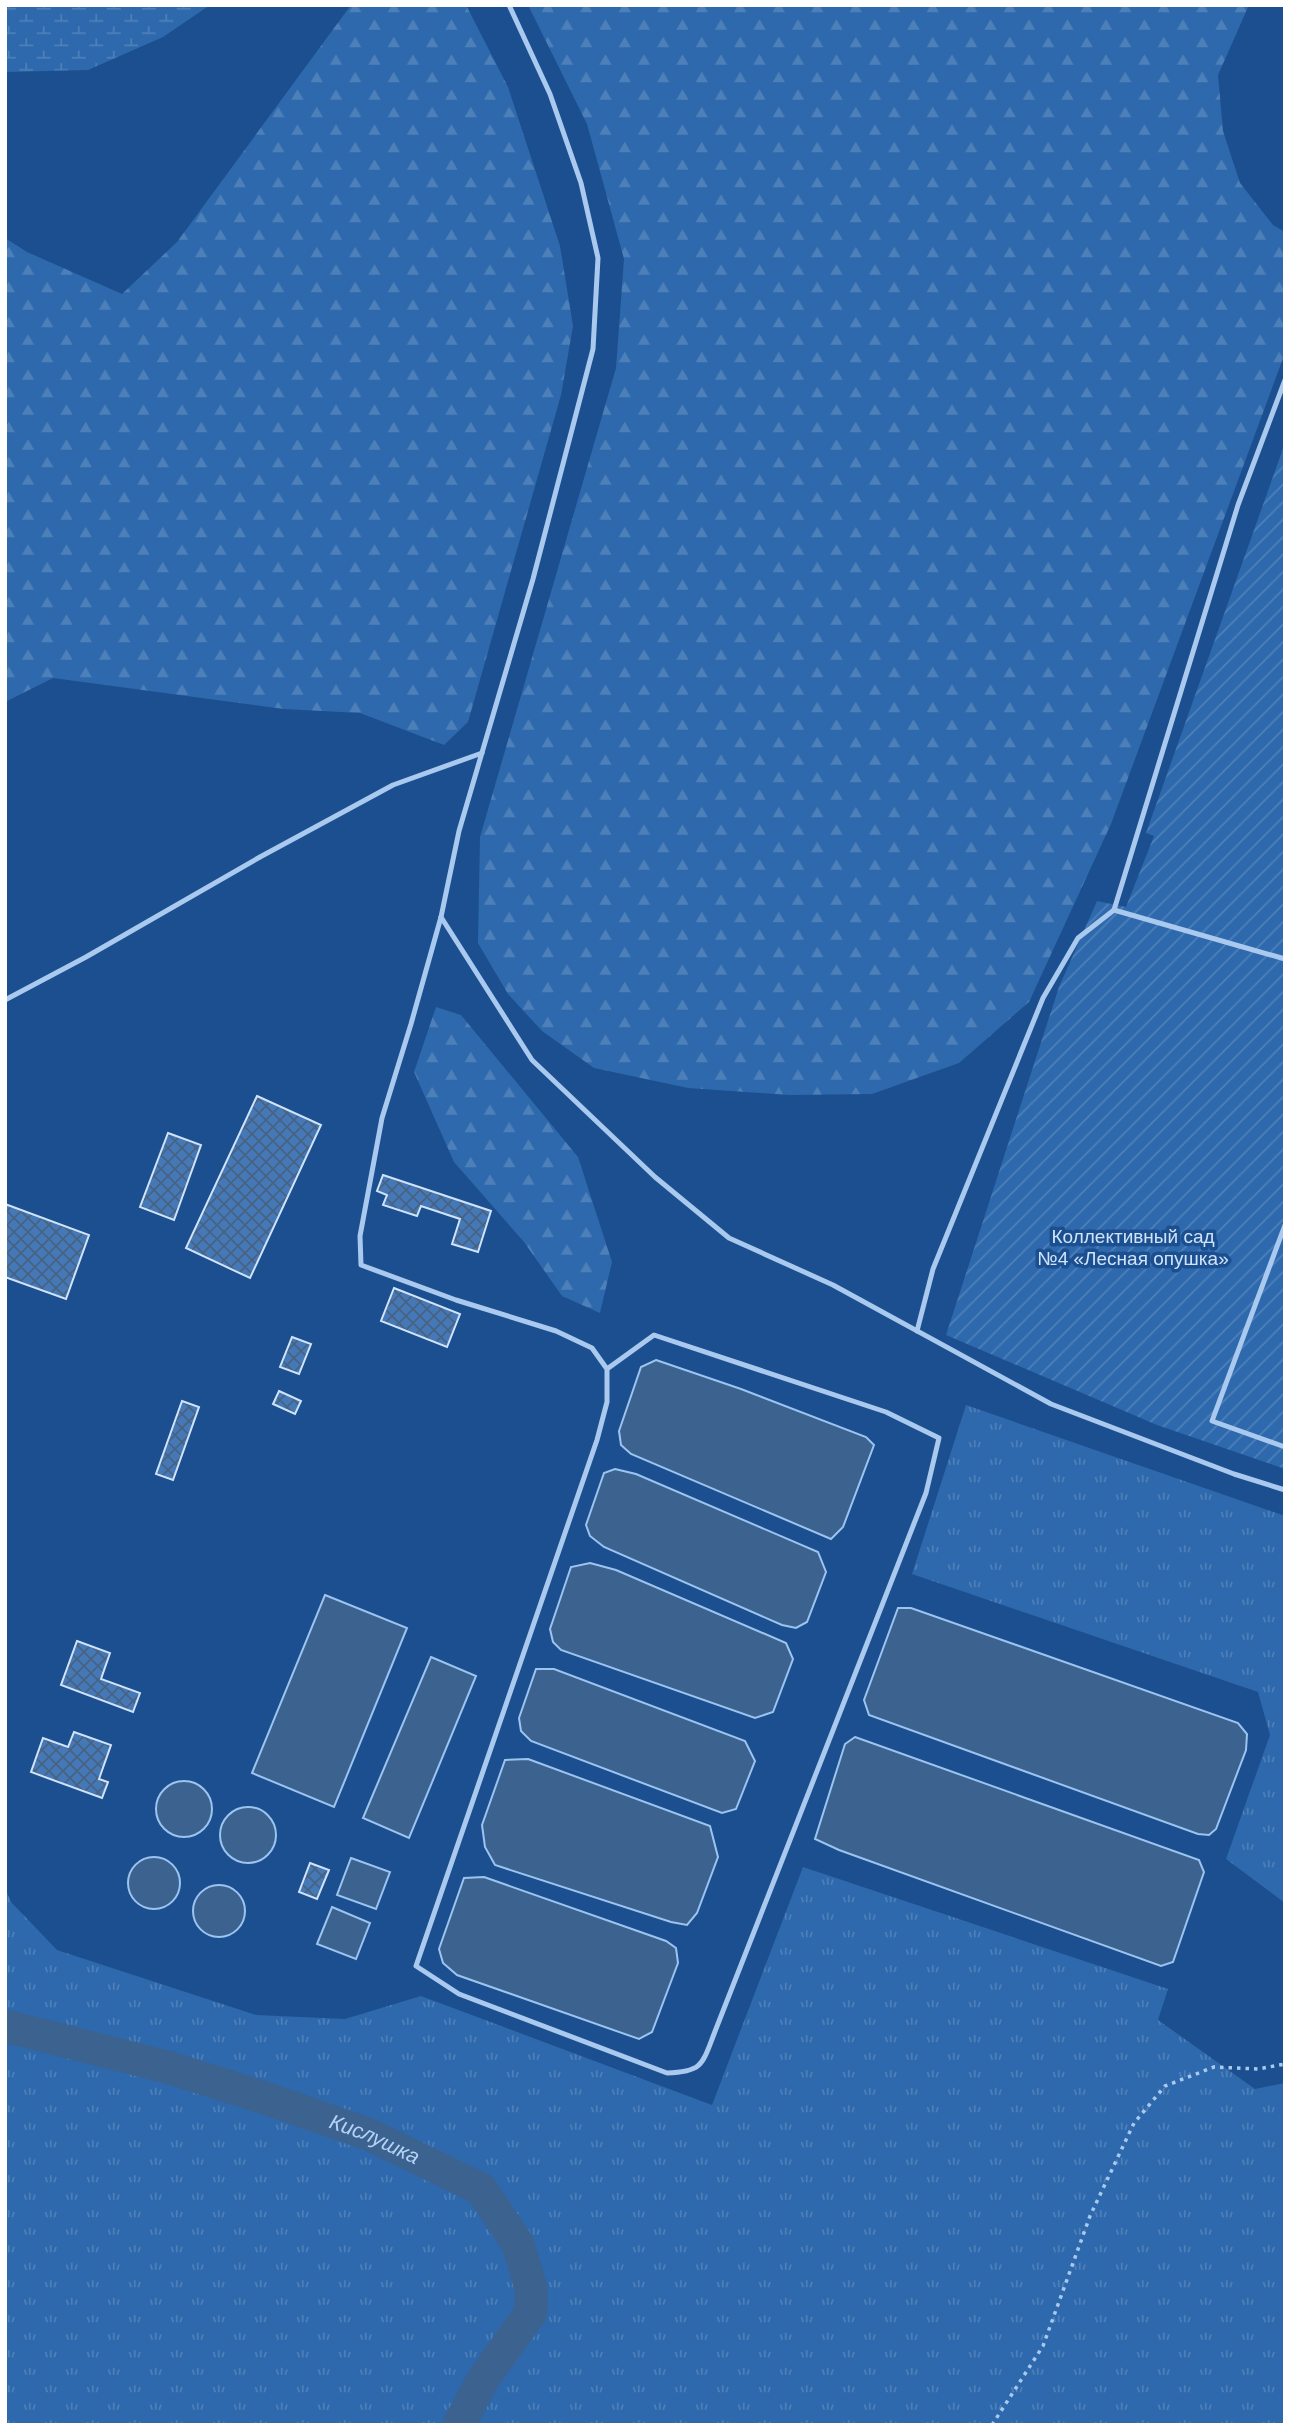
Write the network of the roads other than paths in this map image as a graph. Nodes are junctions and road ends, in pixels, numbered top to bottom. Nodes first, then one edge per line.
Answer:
1 (509, 5) edge
2 (1285, 380) edge
3 (482, 752) junction
4 (1114, 910) junction
5 (441, 918) junction
6 (1285, 958) edge
7 (5, 1000) edge
8 (1285, 1225) edge
9 (917, 1331) junction
10 (607, 1369) junction
11 (1285, 1447) edge
12 (1285, 1490) edge

1 - 3 lane
2 - 4 lane
3 - 5 lane
3 - 7 lane
4 - 6 lane
4 - 9 lane
5 - 9 lane
5 - 10 lane
8 - 11 lane
9 - 12 lane
10 - 10 lane

